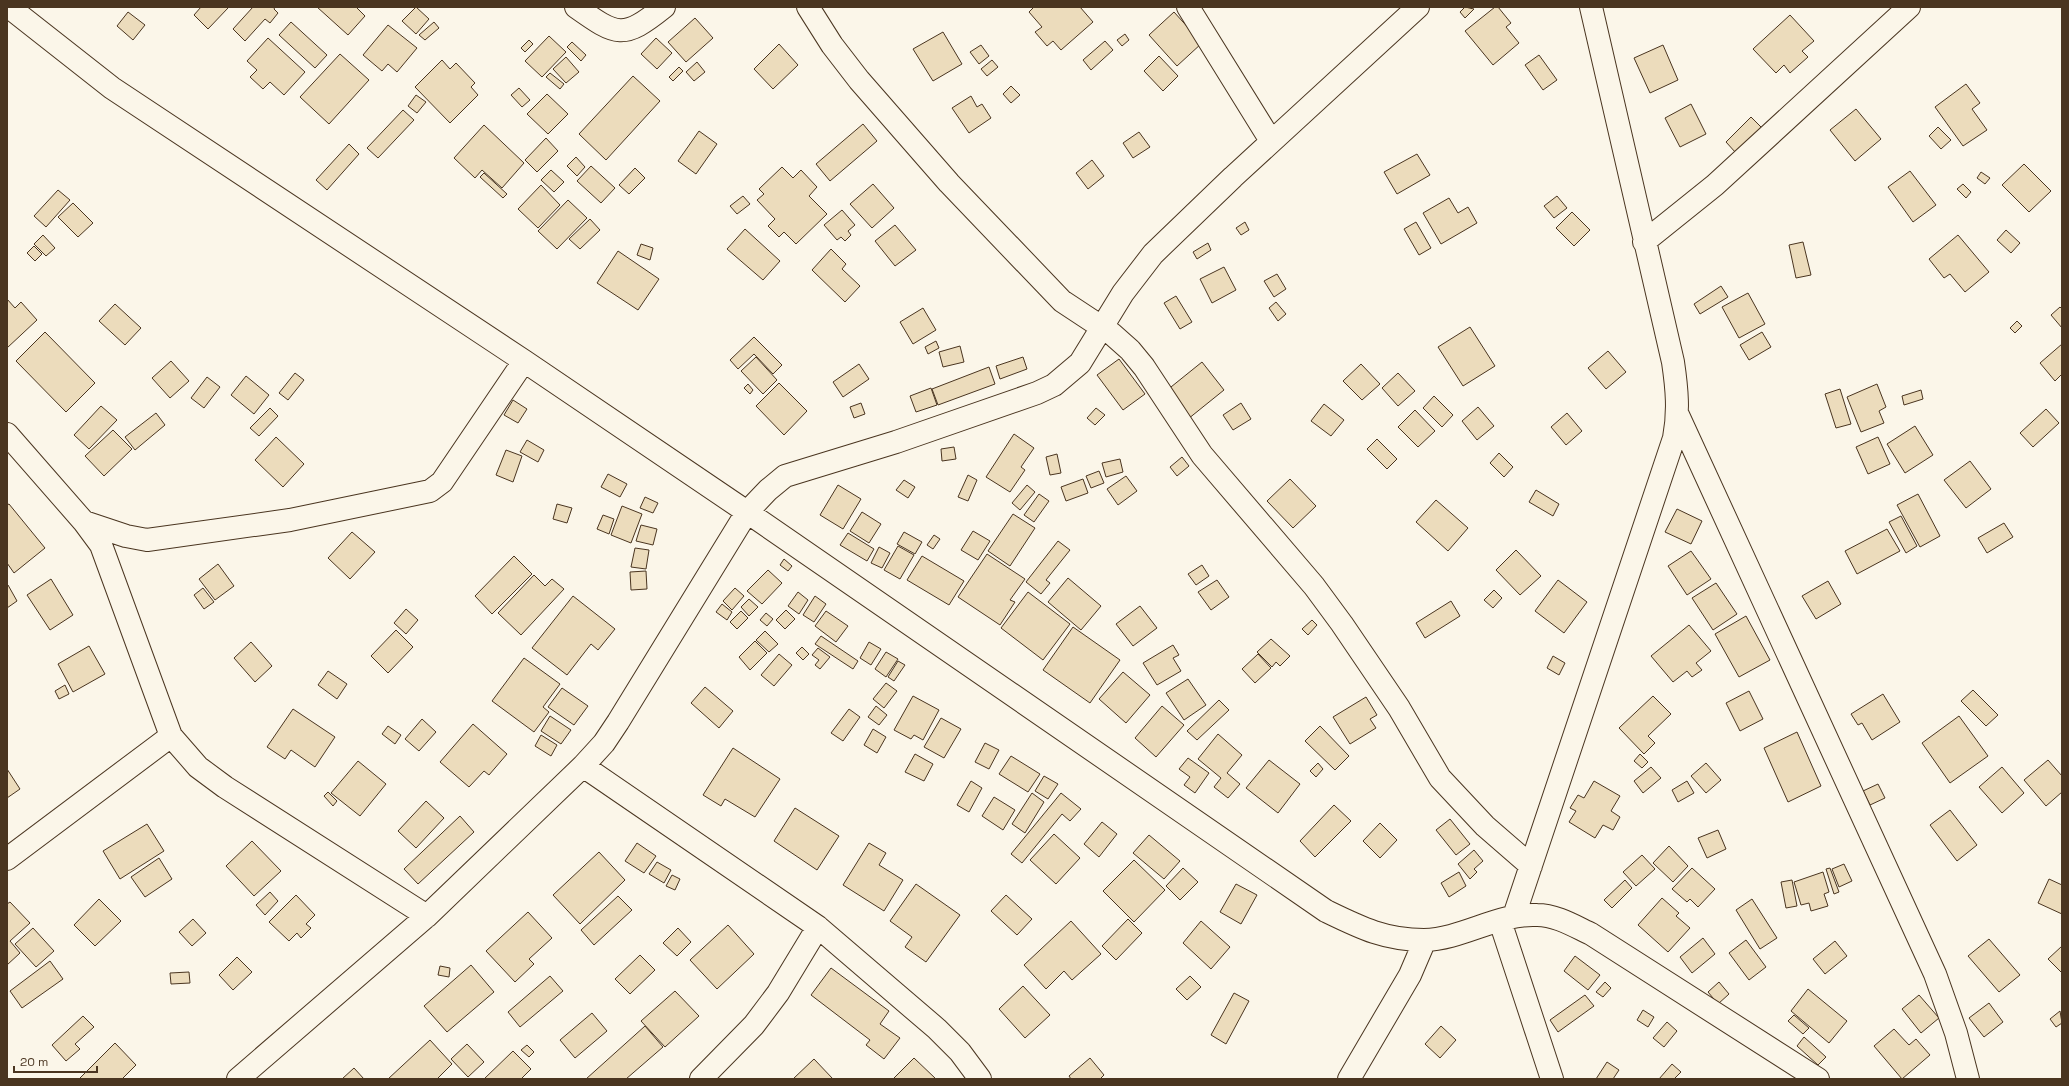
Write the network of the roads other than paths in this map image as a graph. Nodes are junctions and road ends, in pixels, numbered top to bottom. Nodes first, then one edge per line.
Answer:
1 (9, 7) edge
2 (576, 7) edge
3 (664, 7) edge
4 (808, 7) edge
5 (1188, 7) edge
6 (1418, 7) edge
7 (1591, 7) edge
8 (1909, 7) edge
9 (1271, 141) junction
10 (1644, 242) junction
11 (1101, 327) junction
12 (524, 361) junction
13 (1678, 416) junction
14 (7, 434) edge
15 (747, 512) junction
16 (84, 522) junction
17 (171, 736) junction
18 (583, 766) junction
19 (7, 859) edge
20 (1531, 866) junction
21 (427, 916) junction
22 (1507, 918) junction
23 (818, 927) junction
24 (1425, 940) junction
25 (238, 1079) edge
26 (701, 1079) edge
27 (980, 1079) edge
28 (1349, 1079) edge
29 (1552, 1079) edge
30 (1818, 1079) edge
31 (1968, 1079) edge

1 - 12 street
2 - 3 street
4 - 11 street
5 - 9 street
6 - 9 street
7 - 10 street
8 - 10 street
9 - 11 street
10 - 13 street
11 - 15 street
11 - 20 street
12 - 15 street
12 - 16 street
13 - 20 street
13 - 31 street
14 - 16 street
15 - 18 street
15 - 24 street
16 - 17 street
17 - 19 street
17 - 21 street
18 - 21 street
18 - 23 street
20 - 22 street
21 - 25 street
22 - 24 street
22 - 29 street
22 - 30 street
23 - 26 street
23 - 27 street
24 - 28 street

